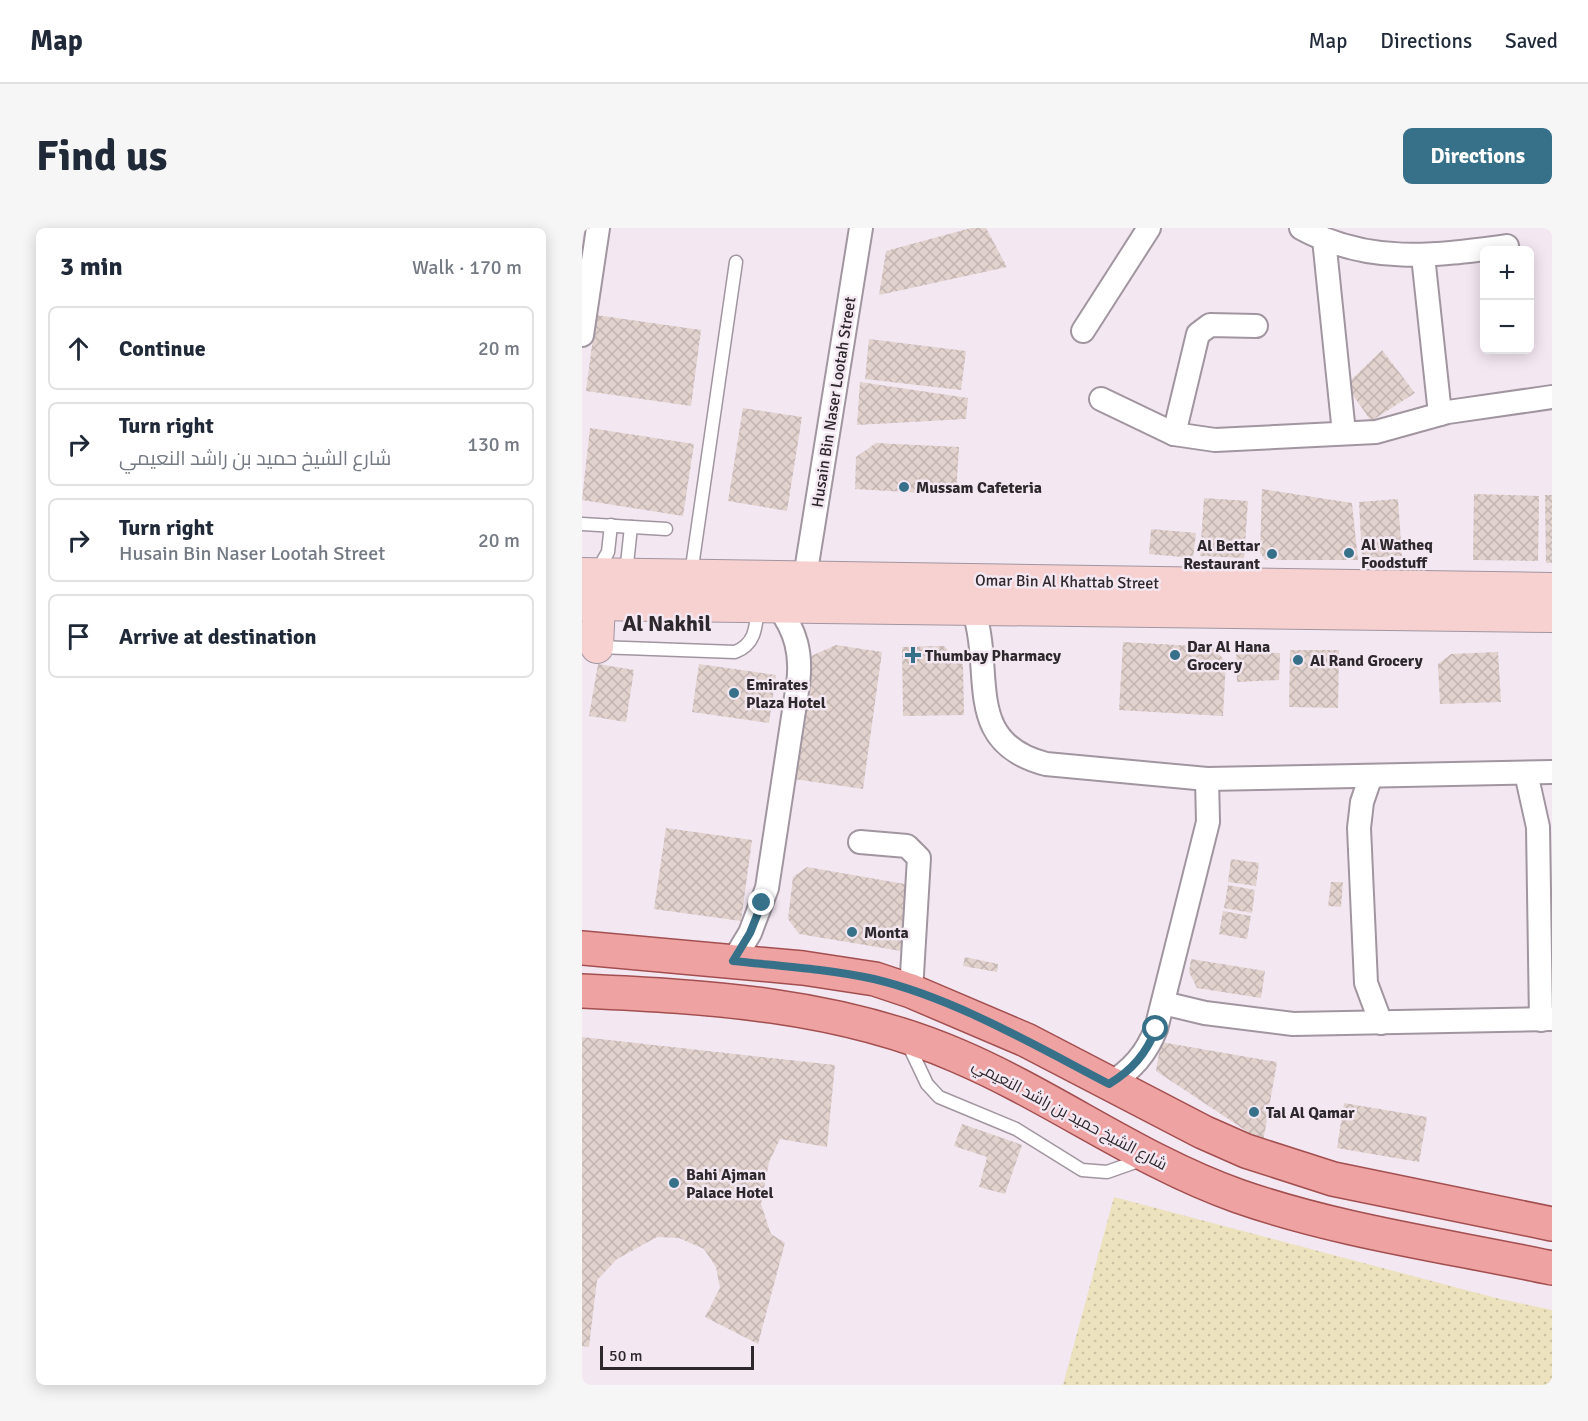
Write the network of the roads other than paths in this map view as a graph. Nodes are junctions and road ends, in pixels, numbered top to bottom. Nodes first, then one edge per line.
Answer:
1 (598, 228) edge
2 (861, 228) edge
3 (1149, 228) edge
4 (1301, 228) edge
5 (1324, 239) junction
6 (1480, 249) edge
7 (1423, 256) junction
8 (736, 262) dead end
9 (1256, 326) dead end
10 (1083, 331) dead end
11 (582, 335) edge
12 (1552, 397) edge
13 (1101, 399) dead end
14 (1440, 414) junction
15 (1174, 434) junction
16 (1344, 434) junction
17 (582, 524) edge
18 (611, 525) junction
19 (631, 527) junction
20 (666, 529) dead end
21 (626, 575) junction
22 (805, 577) junction
23 (674, 585) junction
24 (589, 589) edge
25 (1552, 589) edge
26 (924, 594) junction
27 (768, 606) junction
28 (973, 609) junction
29 (1552, 616) edge
30 (589, 646) edge
31 (1552, 772) edge
32 (1526, 773) junction
33 (1371, 776) junction
34 (1207, 780) junction
35 (860, 842) dead end
36 (582, 948) edge
37 (733, 961) junction
38 (582, 991) edge
39 (911, 991) junction
40 (1163, 1003) junction
41 (1546, 1019) edge
42 (1381, 1023) junction
43 (905, 1037) junction
44 (1109, 1084) junction
45 (1149, 1157) junction
46 (1552, 1224) edge
47 (1552, 1268) edge

1 - 11 street
2 - 22 street, Husain Bin Naser Lootah Street
3 - 10 street
4 - 5 street
5 - 7 street
5 - 16 street
6 - 7 street
7 - 14 street
8 - 23 lane
9 - 15 street
12 - 14 street
13 - 15 street
14 - 16 street
15 - 16 street
17 - 18 lane
18 - 19 lane
18 - 24 lane
19 - 20 lane
19 - 21 lane
21 - 23 street, Omar Bin Al Khattab Street
21 - 24 street, Omar Bin Al Khattab Street
22 - 23 street, Omar Bin Al Khattab Street
22 - 26 street, Omar Bin Al Khattab Street
23 - 24 street, Omar Bin Al Khattab Street
23 - 27 street, Omar Bin Al Khattab Street
24 - 30 street
25 - 26 street, Omar Bin Al Khattab Street
26 - 27 street, Omar Bin Al Khattab Street
26 - 28 street, Omar Bin Al Khattab Street
27 - 30 lane
27 - 37 street
28 - 29 street, Omar Bin Al Khattab Street
28 - 34 street
31 - 32 street
32 - 33 street
32 - 41 street
33 - 34 street
33 - 42 street
34 - 40 street
35 - 39 street
36 - 37 main road
37 - 39 main road
38 - 43 main road, شارع الشيخ حميد بن راشد النعيمي
39 - 44 main road
40 - 42 street
40 - 44 street
41 - 42 street
43 - 45 main road, شارع الشيخ حميد بن راشد النعيمي
43 - 45 lane
44 - 46 main road
45 - 47 main road, شارع الشيخ حميد بن راشد النعيمي

